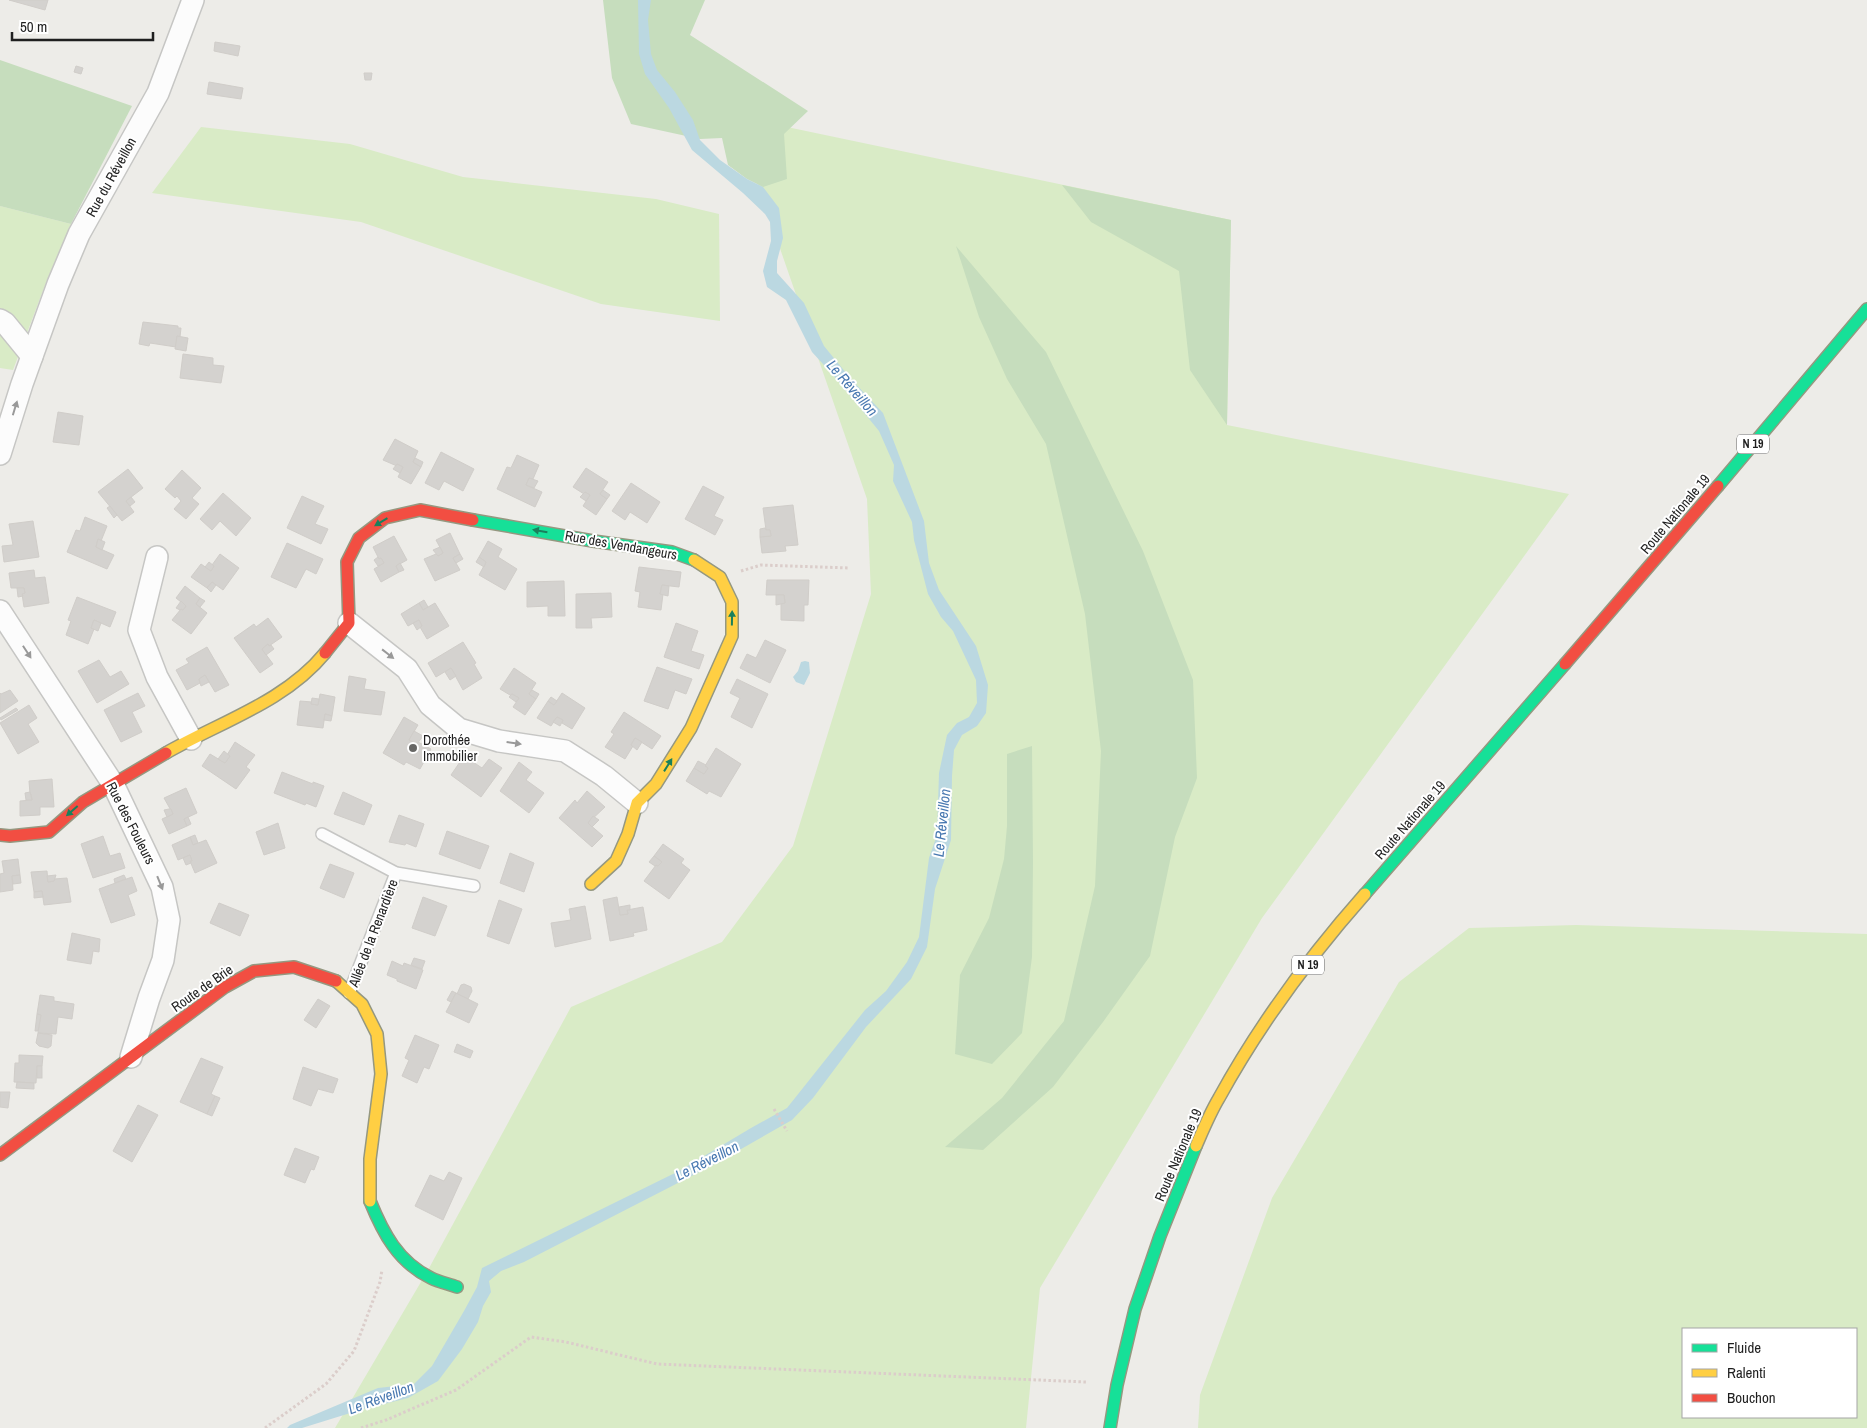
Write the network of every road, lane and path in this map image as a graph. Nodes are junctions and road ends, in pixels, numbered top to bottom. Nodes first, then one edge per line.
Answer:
1 (193, 0) edge
2 (1867, 309) edge
3 (0, 320) edge
4 (32, 356) junction
5 (0, 454) edge
6 (157, 557) dead end
7 (849, 568) dead end
8 (720, 577) junction
9 (0, 611) edge
10 (349, 624) junction
11 (190, 739) junction
12 (113, 784) junction
13 (637, 803) junction
14 (322, 834) dead end
15 (0, 835) edge
16 (396, 873) junction
17 (591, 884) dead end
18 (474, 886) dead end
19 (350, 993) junction
20 (131, 1058) junction
21 (774, 1109) dead end
22 (788, 1131) dead end
23 (0, 1155) edge
24 (388, 1238) junction
25 (456, 1287) dead end
26 (1086, 1382) dead end
27 (266, 1428) edge
28 (361, 1428) edge
29 (1110, 1428) edge

1 - 4 street, Rue du Réveillon
2 - 29 street, Route Nationale 19 / N 19
3 - 4 street
5 -> 4 street, Rue du Réveillon
6 - 11 street
7 - 8 path
8 -> 10 street, Rue des Vendangeurs
13 -> 8 street, Rue des Vendangeurs
9 -> 12 street, Rue des Fouleurs
10 - 11 street
10 -> 13 street
11 - 12 street
12 -> 15 street
12 -> 20 street, Rue des Fouleurs
13 - 17 street, Rue des Vendangeurs
14 - 16 lane, Allée de la Renardière
16 - 18 lane, Allée de la Renardière
16 - 19 lane, Allée de la Renardière
19 - 20 street, Route de Brie
19 - 24 street, Route de Brie
20 - 23 street, Route de Brie
21 - 22 path
24 - 25 street, Route de Brie
24 - 27 path
26 - 28 path

